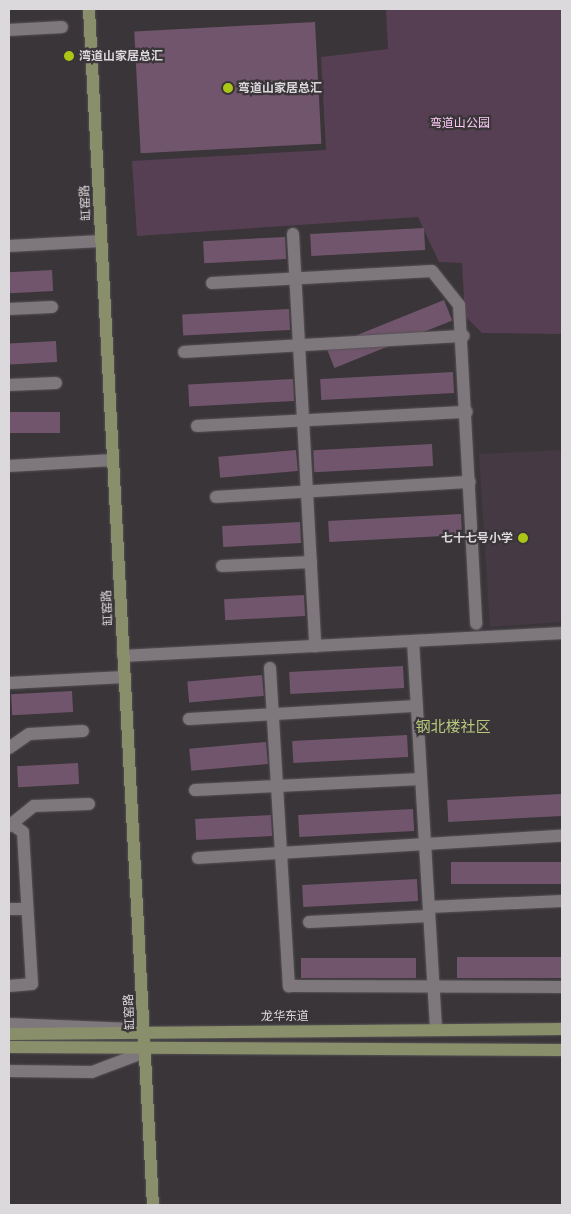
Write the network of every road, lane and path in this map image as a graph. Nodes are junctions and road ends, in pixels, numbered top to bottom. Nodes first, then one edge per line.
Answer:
1 (89, 9) edge
2 (62, 27) dead end
3 (9, 30) edge
4 (293, 234) dead end
5 (101, 241) junction
6 (9, 246) edge
7 (296, 279) junction
8 (212, 283) dead end
9 (52, 307) dead end
10 (9, 309) edge
11 (464, 336) junction
12 (299, 346) junction
13 (184, 352) dead end
14 (56, 383) dead end
15 (9, 385) edge
16 (467, 412) junction
17 (303, 421) junction
18 (197, 426) dead end
19 (112, 460) junction
20 (9, 466) edge
21 (470, 482) junction
22 (307, 492) junction
23 (216, 497) dead end
24 (311, 562) junction
25 (222, 566) dead end
26 (476, 624) dead end
27 (562, 633) edge
28 (413, 641) junction
29 (315, 646) junction
30 (123, 656) junction
31 (270, 668) dead end
32 (124, 677) junction
33 (9, 683) edge
34 (417, 706) junction
35 (273, 713) junction
36 (189, 719) dead end
37 (83, 731) dead end
38 (9, 748) edge
39 (421, 778) junction
40 (277, 784) junction
41 (194, 790) dead end
42 (89, 804) dead end
43 (11, 826) edge
44 (562, 836) edge
45 (425, 844) junction
46 (281, 852) junction
47 (198, 858) dead end
48 (562, 901) edge
49 (27, 908) junction
50 (9, 909) edge
51 (429, 911) junction
52 (309, 922) dead end
53 (9, 986) edge
54 (433, 986) junction
55 (562, 987) edge
56 (9, 1024) edge
57 (436, 1029) junction
58 (562, 1029) edge
59 (144, 1030) junction
60 (9, 1034) edge
61 (9, 1048) edge
62 (562, 1050) edge
63 (145, 1052) junction
64 (9, 1071) edge
65 (153, 1205) edge

1 - 5 main road, 缸窑路
2 - 3 street
4 - 7 street
5 - 6 street
5 - 19 main road, 缸窑路
7 - 8 street
7 - 11 street
7 - 12 street
9 - 10 street
11 - 12 street
11 - 16 street
12 - 13 street
12 - 17 street
14 - 15 street
16 - 17 street
16 - 21 street
17 - 18 street
17 - 22 street
19 - 20 street
19 - 30 main road, 缸窑路
21 - 22 street
21 - 26 street
22 - 23 street
22 - 24 street
24 - 25 street
24 - 29 street
27 - 28 street
28 - 29 street
28 - 34 street
29 - 30 street
30 - 32 main road, 缸窑路
31 - 35 street
32 - 33 street
32 - 59 main road, 缸窑路
34 - 35 street
34 - 39 street
35 - 36 street
35 - 40 street
37 - 38 street
39 - 40 street
39 - 45 street
40 - 41 street
40 - 46 street
42 - 43 street
43 - 49 street
44 - 45 street
45 - 46 street
45 - 51 street
46 - 47 street
46 - 54 street
48 - 51 street
49 - 50 street
49 - 53 street
51 - 52 street
51 - 54 street
54 - 55 street
54 - 57 street
56 - 59 street
57 - 58 main road, 龙华东道
57 - 59 main road, 龙华东道
59 - 60 main road, 龙华东道
59 - 63 main road, 缸窑路
61 - 63 main road
62 - 63 main road
63 - 64 street
63 - 65 main road, 缸窑路

